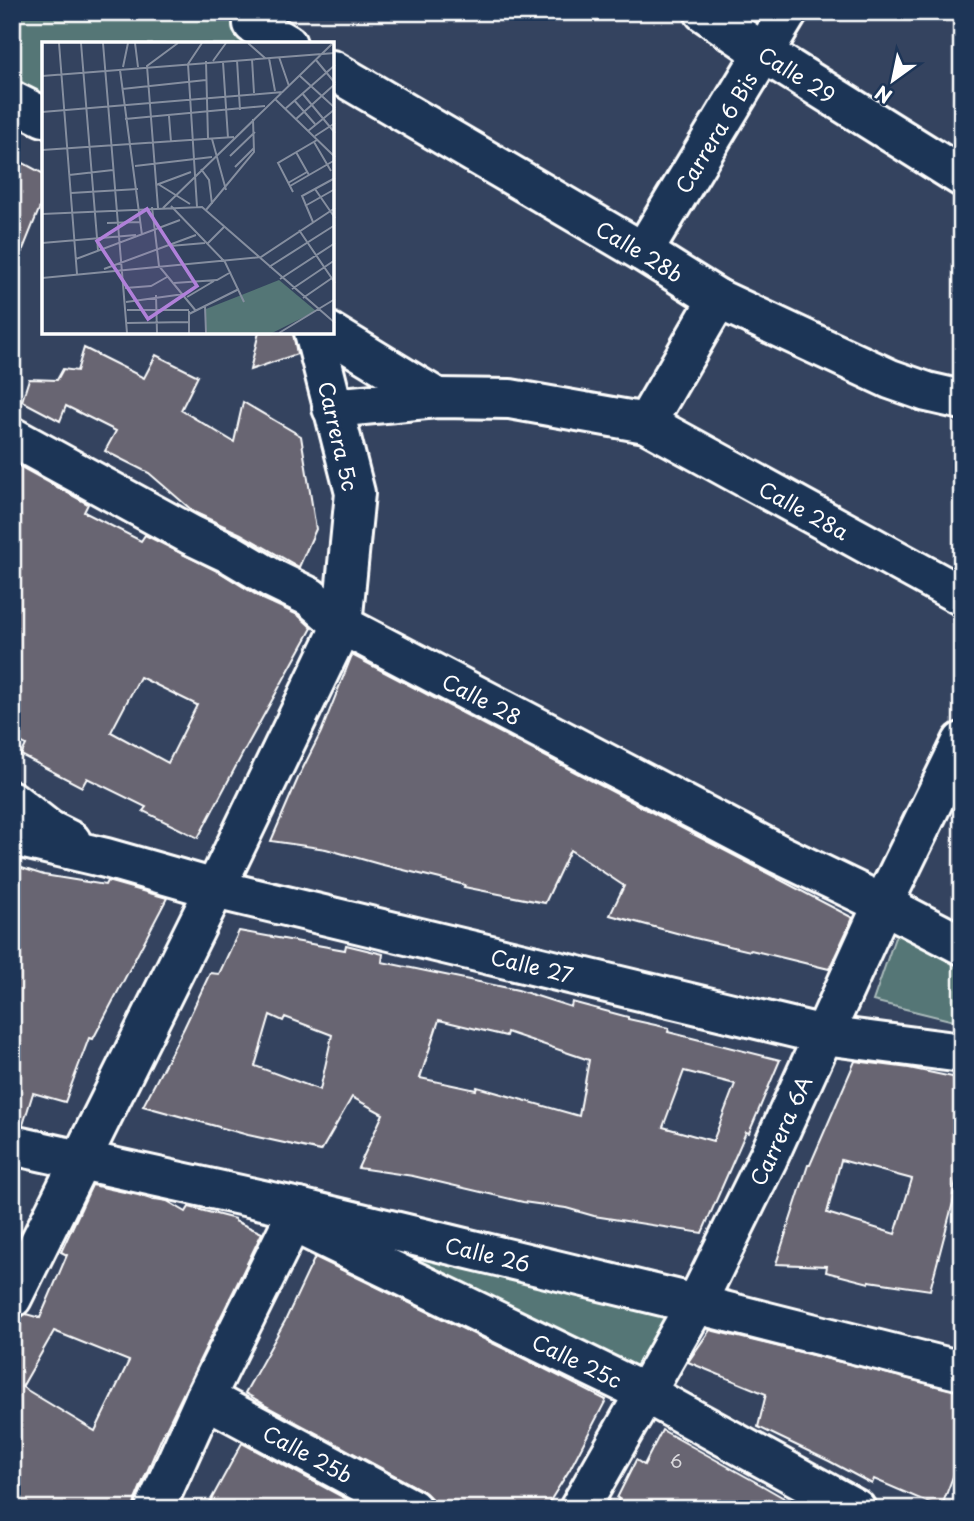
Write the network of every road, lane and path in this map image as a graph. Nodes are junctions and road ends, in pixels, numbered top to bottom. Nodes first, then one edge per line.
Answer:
1 (704, 12) edge
2 (788, 12) edge
3 (254, 27) edge
4 (283, 42) edge
5 (764, 53) junction
6 (334, 71) edge
7 (12, 101) edge
8 (42, 116) edge
9 (962, 177) edge
10 (643, 252) junction
11 (718, 299) junction
12 (314, 334) edge
13 (332, 334) edge
14 (437, 398) junction
15 (962, 400) edge
16 (332, 408) junction
17 (646, 423) junction
18 (12, 437) edge
19 (962, 596) edge
20 (342, 625) junction
21 (962, 742) edge
22 (12, 801) edge
23 (12, 836) edge
24 (106, 858) junction
25 (215, 889) junction
26 (883, 904) junction
27 (962, 944) edge
28 (824, 1035) junction
29 (962, 1053) edge
30 (12, 1146) edge
31 (81, 1161) junction
32 (295, 1215) junction
33 (12, 1298) edge
34 (696, 1304) junction
35 (962, 1371) edge
36 (645, 1393) junction
37 (205, 1398) junction
38 (155, 1509) edge
39 (412, 1509) edge
40 (579, 1509) edge
41 (856, 1509) edge

1 - 5 street, Calle 29
2 - 5 street, Carrera 6 Bis
3 - 4 street
5 - 9 street, Calle 29
5 - 10 street, Carrera 6 Bis
6 - 10 street, Calle 28b
7 - 8 street
10 - 11 street, Calle 28b
11 - 15 street, Calle 28b
11 - 17 street
12 - 16 street, Carrera 5c
13 - 14 street
14 - 16 street, Calle 28a
14 - 17 street, Calle 28a
16 - 20 street, Carrera 5c
17 - 19 street, Calle 28a
18 - 20 street, Calle 28
20 - 25 street
20 - 26 street, Calle 28
21 - 26 street, Carrera 6A
22 - 24 street, Calle 27
23 - 24 street, Calle 27
24 - 25 street, Calle 27
25 - 28 street, Calle 27
25 - 31 street
26 - 27 street, Calle 28
26 - 28 street, Carrera 6A
28 - 29 street, Calle 27
28 - 34 street, Carrera 6A
30 - 31 street, Calle 26
31 - 32 street, Calle 26
31 - 33 street
32 - 34 street, Calle 26
32 - 36 street, Calle 25c
32 - 37 street
34 - 35 street, Calle 26
34 - 36 street, Carrera 6A
36 - 40 street, Carrera 6A
36 - 41 street, Calle 25c
37 - 38 street
37 - 39 street, Calle 25b

